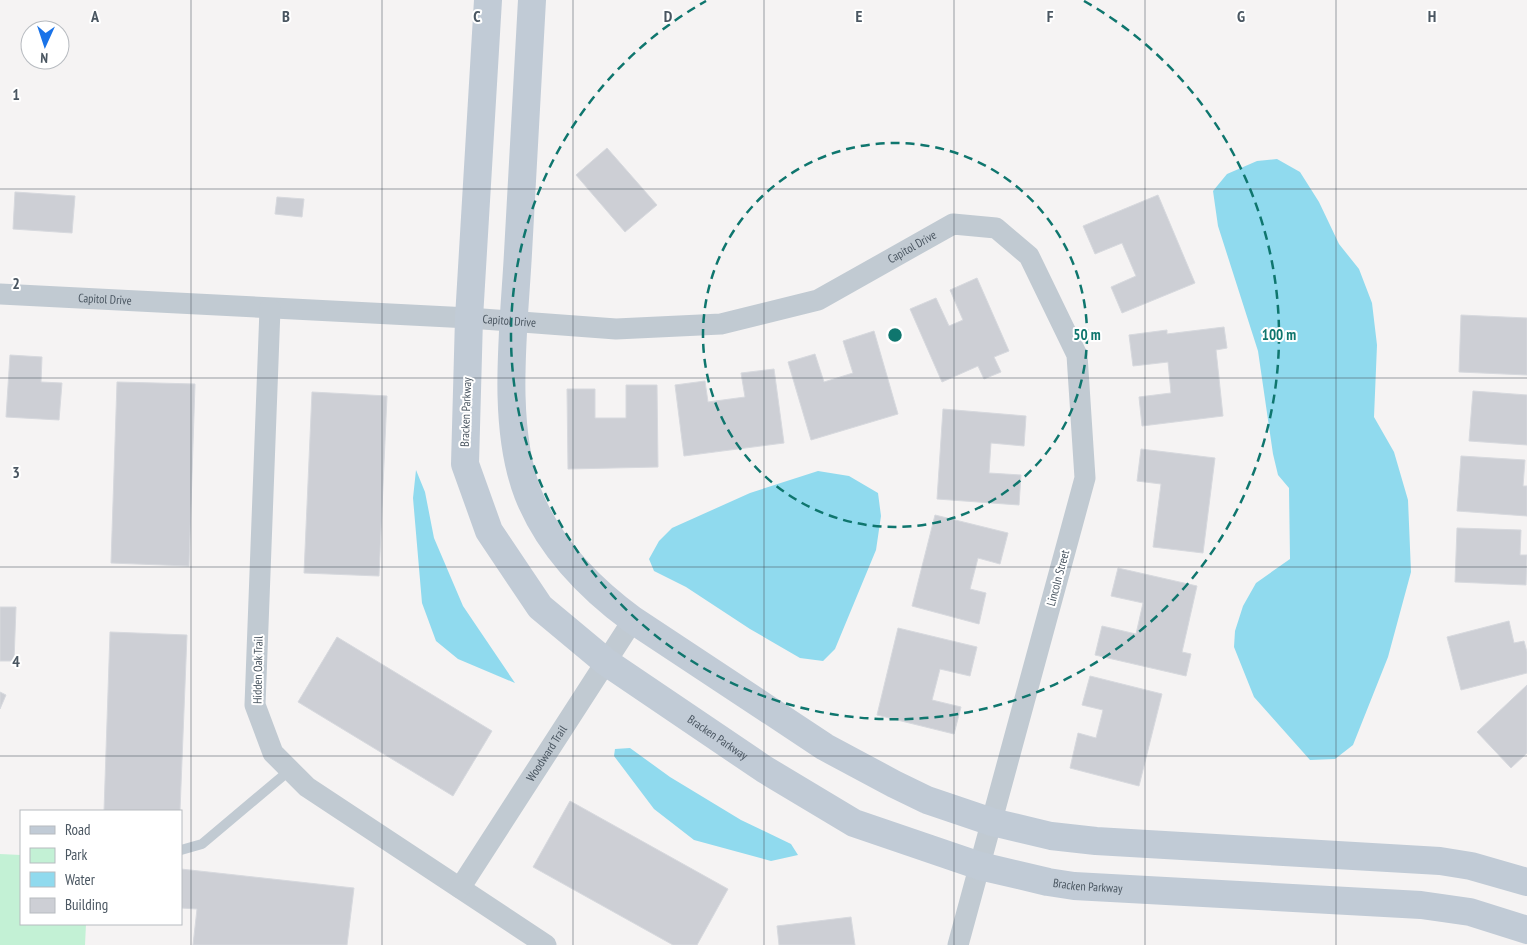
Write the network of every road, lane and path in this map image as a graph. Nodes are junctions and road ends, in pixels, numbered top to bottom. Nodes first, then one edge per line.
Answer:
1 (488, 0) edge
2 (532, 0) edge
3 (996, 228) joint
4 (0, 294) edge
5 (270, 309) junction
6 (469, 318) junction
7 (514, 322) junction
8 (633, 620) junction
9 (606, 662) junction
10 (290, 770) junction
11 (992, 822) junction
12 (182, 850) edge
13 (980, 866) junction
14 (1527, 882) edge
15 (460, 888) junction
16 (1527, 930) edge
17 (546, 945) edge
18 (958, 945) edge

1 - 6 street, Bracken Parkway
2 - 7 street
3 - 7 street, Capitol Drive
3 - 11 street, Lincoln Street
4 - 5 street, Capitol Drive
5 - 6 street, Capitol Drive
5 - 10 street, Hidden Oak Trail
6 - 7 street, Capitol Drive
6 - 9 street, Bracken Parkway
7 - 8 street
8 - 9 street, Woodward Trail
8 - 11 street
9 - 13 street, Bracken Parkway
9 - 15 street, Woodward Trail
10 - 12 lane
10 - 15 street, Hidden Oak Trail
11 - 13 street, Lincoln Street
11 - 14 street
13 - 16 street, Bracken Parkway
13 - 18 street, Lincoln Street
15 - 17 street, Hidden Oak Trail

